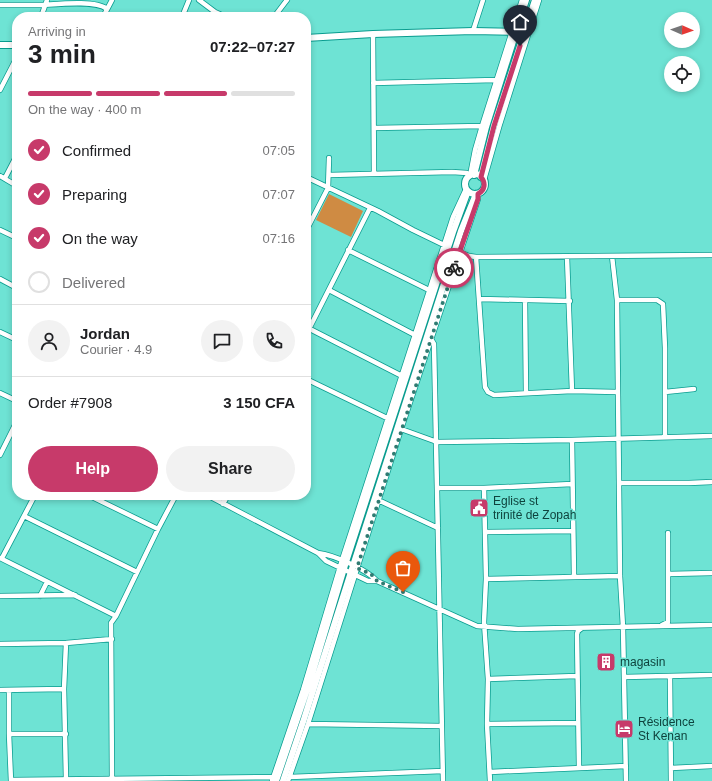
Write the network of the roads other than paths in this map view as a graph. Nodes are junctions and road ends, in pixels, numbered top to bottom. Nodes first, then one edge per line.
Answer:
1 (112, 0) edge
2 (189, 0) edge
3 (199, 0) edge
4 (287, 0) edge
5 (483, 0) edge
6 (522, 0) edge
7 (526, 0) edge
8 (536, 0) edge
9 (539, 0) edge
10 (84, 1) edge
11 (46, 2) edge
12 (0, 5) edge
13 (107, 9) junction
14 (43, 12) edge
15 (106, 12) edge
16 (184, 12) edge
17 (215, 12) edge
18 (278, 12) edge
19 (472, 32) junction
20 (514, 32) junction
21 (373, 34) junction
22 (311, 38) edge
23 (0, 45) edge
24 (12, 45) edge
25 (12, 66) edge
26 (496, 80) junction
27 (373, 82) junction
28 (0, 90) edge
29 (482, 126) junction
30 (374, 128) junction
31 (329, 158) dead end
32 (12, 162) edge
33 (374, 173) junction
34 (329, 175) junction
35 (472, 175) junction
36 (2, 177) edge
37 (482, 178) junction
38 (311, 180) edge
39 (12, 183) edge
40 (328, 188) junction
41 (467, 190) junction
42 (477, 194) junction
43 (370, 208) junction
44 (311, 220) edge
45 (0, 230) edge
46 (12, 236) edge
47 (444, 245) junction
48 (348, 250) junction
49 (459, 252) junction
50 (712, 255) edge
51 (612, 256) junction
52 (476, 257) junction
53 (567, 257) junction
54 (0, 279) edge
55 (12, 285) edge
56 (329, 290) junction
57 (430, 290) junction
58 (480, 299) junction
59 (617, 300) junction
60 (525, 301) junction
61 (570, 301) junction
62 (311, 323) edge
63 (311, 330) edge
64 (0, 332) edge
65 (415, 335) junction
66 (12, 338) edge
67 (431, 339) junction
68 (402, 376) junction
69 (311, 382) edge
70 (694, 389) dead end
71 (572, 391) junction
72 (617, 392) junction
73 (665, 392) junction
74 (0, 393) edge
75 (526, 393) junction
76 (12, 399) edge
77 (387, 418) junction
78 (401, 429) junction
79 (12, 431) edge
80 (712, 436) edge
81 (666, 437) junction
82 (619, 438) junction
83 (572, 440) junction
84 (437, 442) junction
85 (0, 454) edge
86 (712, 482) edge
87 (572, 484) junction
88 (619, 484) junction
89 (437, 488) junction
90 (484, 488) junction
91 (32, 500) edge
92 (98, 500) edge
93 (173, 500) edge
94 (216, 500) edge
95 (225, 500) edge
96 (378, 500) junction
97 (223, 504) junction
98 (24, 516) junction
99 (438, 528) junction
100 (158, 529) junction
101 (574, 531) junction
102 (486, 532) junction
103 (668, 533) dead end
104 (318, 553) junction
105 (1, 558) edge
106 (344, 561) junction
107 (355, 567) junction
108 (342, 568) junction
109 (137, 572) junction
110 (353, 573) junction
111 (712, 573) edge
112 (668, 574) junction
113 (574, 576) junction
114 (620, 576) junction
115 (486, 579) junction
116 (377, 581) junction
117 (47, 582) junction
118 (77, 595) junction
119 (0, 596) edge
120 (40, 596) junction
121 (441, 609) junction
122 (116, 616) junction
123 (712, 625) edge
124 (484, 626) junction
125 (661, 626) junction
126 (623, 627) junction
127 (582, 628) junction
128 (112, 639) junction
129 (66, 643) junction
130 (0, 644) edge
131 (712, 675) edge
132 (577, 676) junction
133 (624, 677) junction
134 (670, 677) junction
135 (488, 679) junction
136 (64, 689) junction
137 (0, 690) edge
138 (9, 690) junction
139 (578, 723) junction
140 (308, 724) junction
141 (488, 724) junction
142 (442, 726) junction
143 (9, 734) junction
144 (66, 734) junction
145 (626, 766) junction
146 (712, 766) edge
147 (579, 768) junction
148 (671, 768) junction
149 (443, 771) junction
150 (490, 772) junction
151 (66, 779) junction
152 (112, 779) edge
153 (211, 779) edge
154 (289, 779) edge
155 (11, 780) edge
156 (37, 780) edge
157 (274, 780) edge
158 (283, 781) edge
159 (443, 781) edge
160 (490, 781) edge
161 (626, 781) edge
162 (672, 781) edge

1 - 13 street
2 - 16 street
3 - 17 street
4 - 18 street
5 - 19 street
6 - 20 street
7 - 20 main road
8 - 37 main road
9 - 37 street
10 - 11 street
10 - 13 street
11 - 12 street
11 - 14 street
13 - 15 street
19 - 20 main road
19 - 21 main road
20 - 26 street
20 - 35 main road
21 - 22 main road
21 - 27 street
23 - 24 main road
25 - 28 street
26 - 27 street
26 - 29 street
27 - 30 street
29 - 30 street
29 - 35 street
30 - 33 street
31 - 34 street
32 - 36 street
33 - 34 street
33 - 35 street
34 - 40 street
35 - 37 main road
35 - 41 main road
36 - 39 street
37 - 42 main road
38 - 40 street
40 - 43 street
40 - 44 street
41 - 42 main road
41 - 47 street
41 - 106 main road
42 - 49 street
42 - 107 main road
43 - 47 street
43 - 48 street
45 - 46 street
47 - 57 street
48 - 56 street
48 - 57 street
49 - 52 street
49 - 67 street
50 - 51 street
51 - 53 street
51 - 59 street
52 - 53 street
52 - 58 street
53 - 61 street
54 - 55 street
56 - 62 street
56 - 65 street
57 - 65 street
58 - 60 street
58 - 75 street
59 - 72 street
59 - 73 street
60 - 61 street
60 - 75 street
61 - 71 street
63 - 68 street
64 - 66 street
65 - 68 street
67 - 78 street
67 - 84 street
68 - 77 street
69 - 77 street
70 - 73 street
71 - 72 street
71 - 75 street
72 - 82 street
73 - 81 street
74 - 76 street
77 - 106 street
78 - 84 street
78 - 96 street
79 - 85 street
80 - 81 street
81 - 82 street
82 - 83 street
82 - 88 street
83 - 84 street
83 - 87 street
84 - 89 street
86 - 88 street
87 - 90 street
87 - 101 street
88 - 114 street
89 - 90 street
89 - 99 street
90 - 102 street
91 - 98 street
92 - 100 street
93 - 100 street
94 - 97 street
95 - 97 street
96 - 99 street
96 - 107 street
97 - 104 street
98 - 105 street
98 - 109 street
99 - 121 street
100 - 109 street
101 - 102 street
101 - 113 street
102 - 115 street
103 - 112 street
104 - 106 street
104 - 108 street
105 - 117 street
106 - 107 street
106 - 108 main road
107 - 110 main road
107 - 116 street
108 - 110 street
108 - 157 main road
109 - 122 street
110 - 116 street
110 - 140 street
110 - 158 main road
111 - 112 street
112 - 125 street
113 - 114 street
113 - 115 street
114 - 126 street
115 - 124 street
116 - 121 street
117 - 118 street
117 - 120 street
118 - 120 street
118 - 122 street
119 - 120 street
121 - 124 street
121 - 142 street
122 - 128 street
123 - 125 street
124 - 127 street
124 - 135 street
125 - 126 street
126 - 127 street
126 - 133 street
127 - 132 street
128 - 129 street
128 - 152 street
129 - 130 street
129 - 136 street
131 - 134 street
132 - 135 street
132 - 139 street
133 - 134 street
133 - 145 street
134 - 148 street
135 - 141 street
136 - 138 street
136 - 144 street
137 - 138 street
138 - 143 street
139 - 141 street
139 - 147 street
140 - 142 street
140 - 154 street
141 - 150 street
142 - 149 street
143 - 144 street
143 - 155 street
144 - 151 street
145 - 147 street
145 - 161 street
146 - 148 street
147 - 150 street
148 - 162 street
149 - 154 street
149 - 159 street
150 - 160 street
151 - 152 street
151 - 156 street
152 - 153 street
153 - 157 street
155 - 156 street

